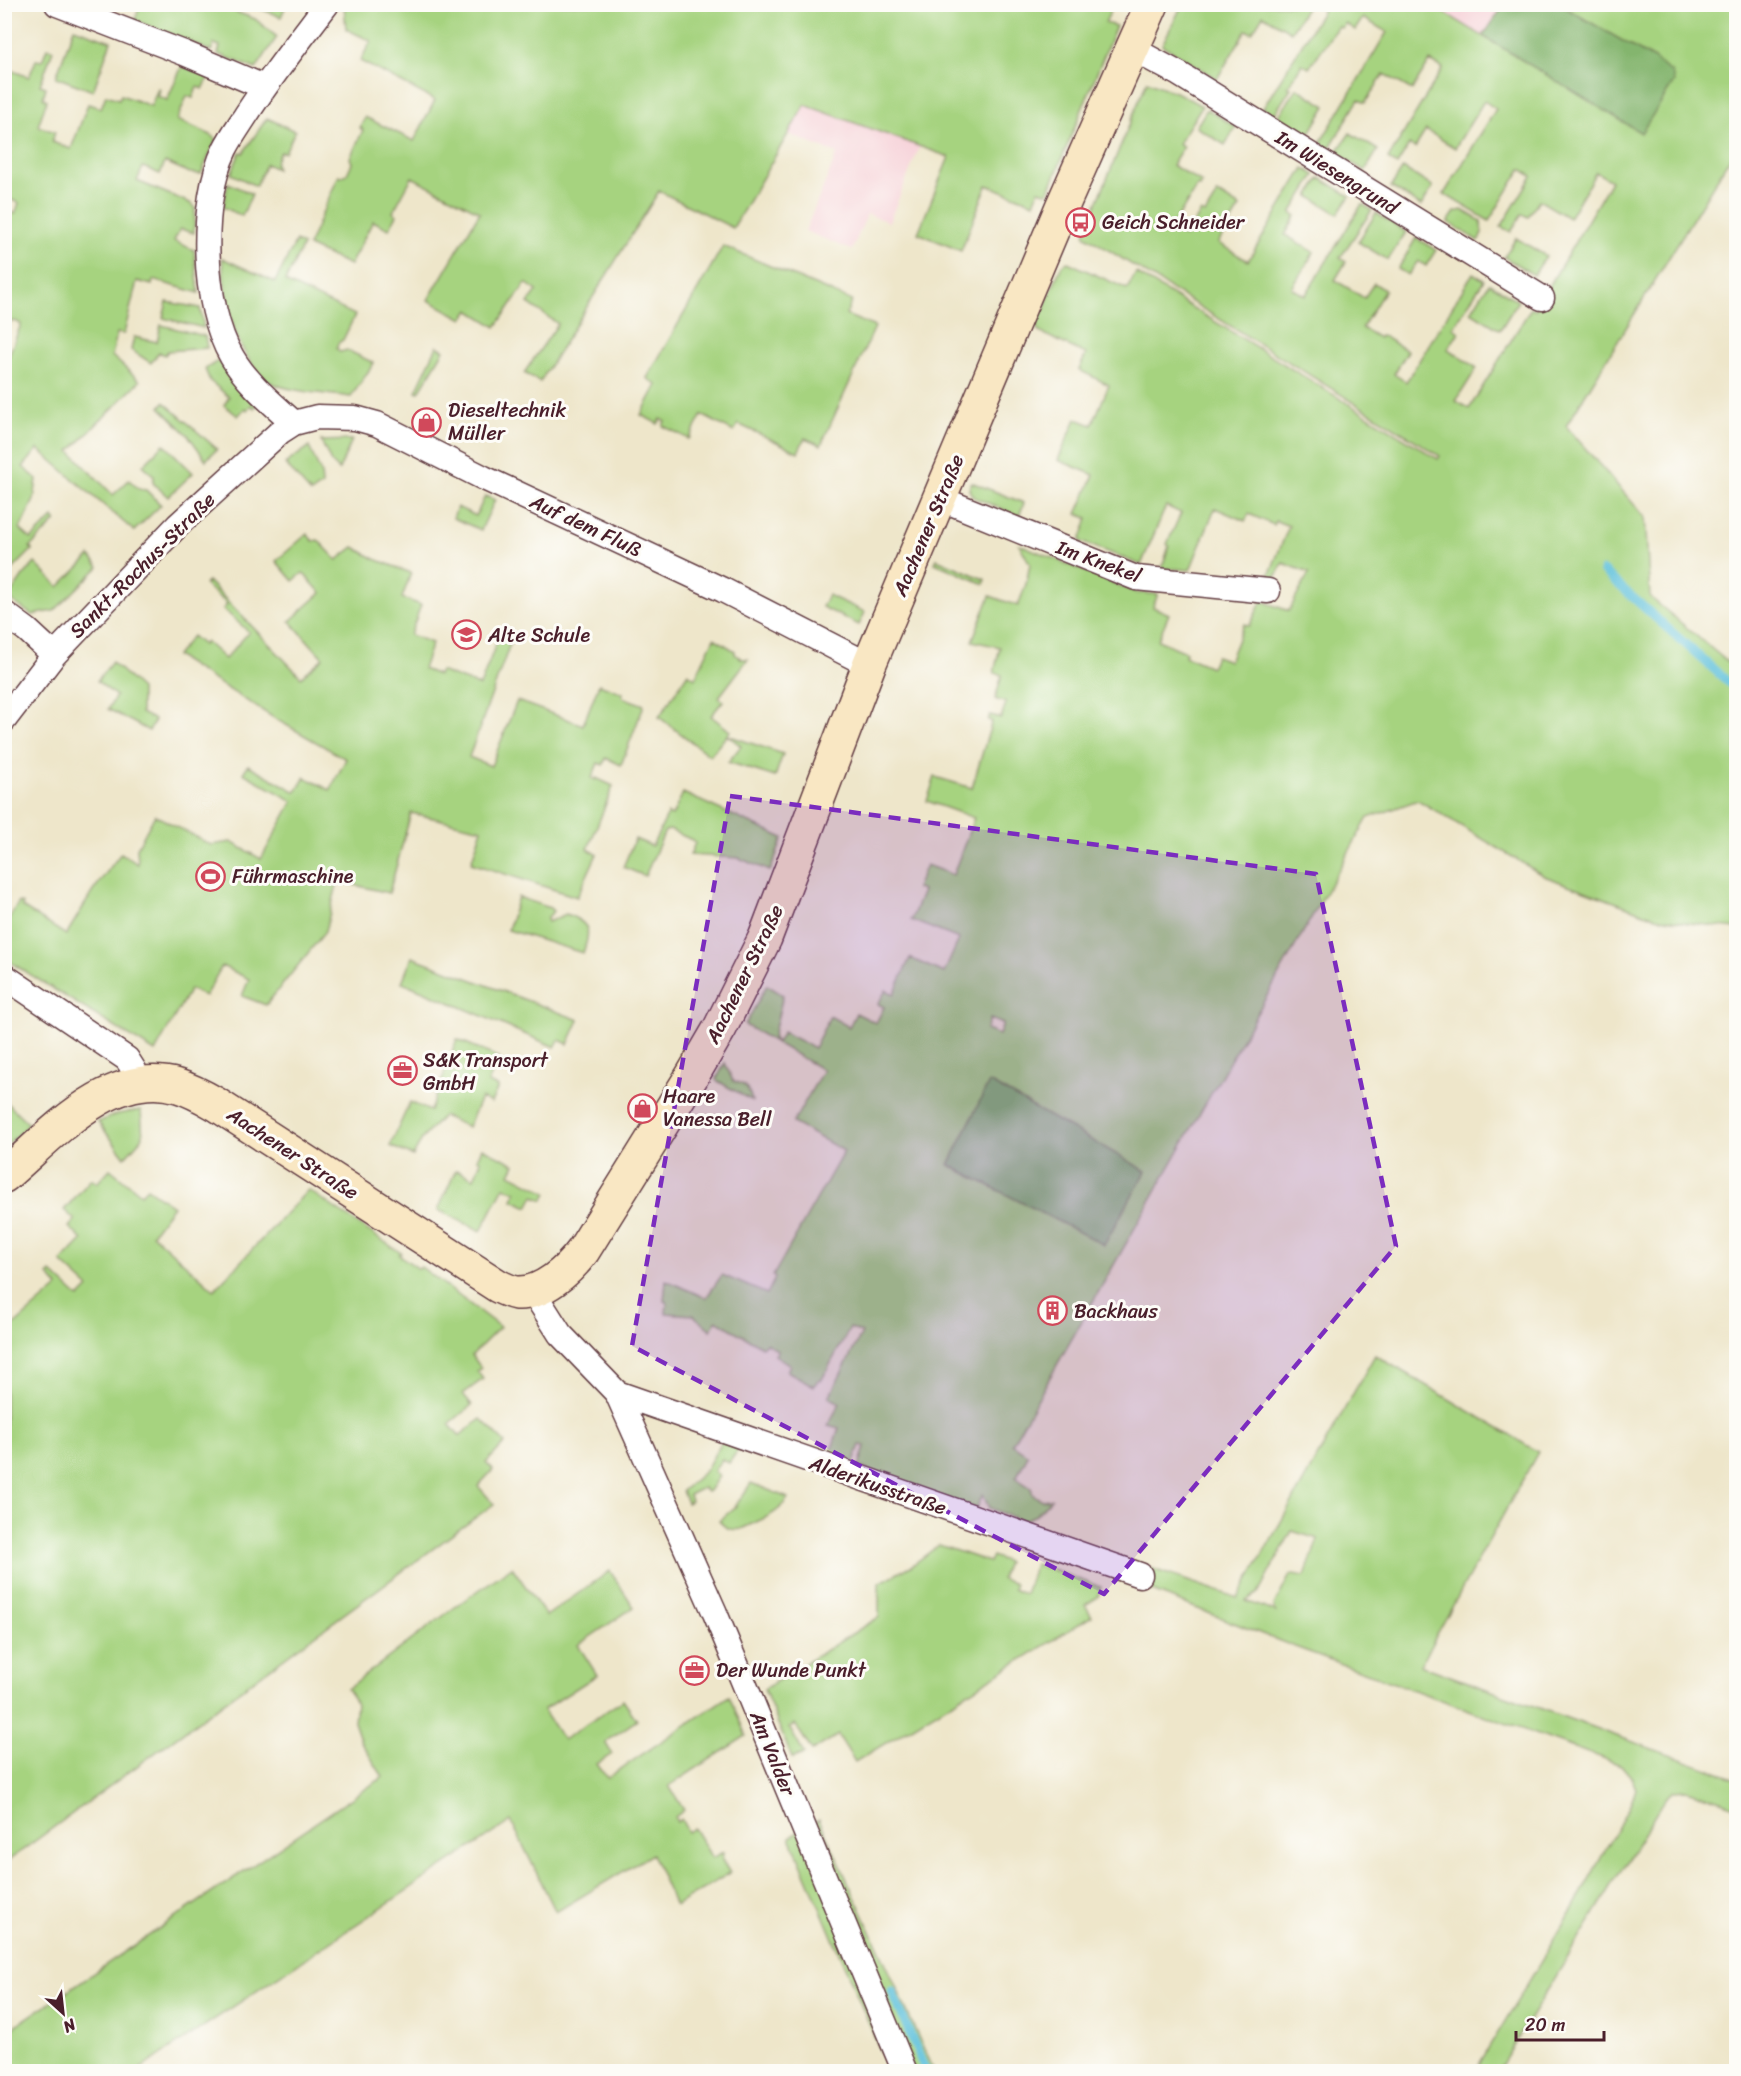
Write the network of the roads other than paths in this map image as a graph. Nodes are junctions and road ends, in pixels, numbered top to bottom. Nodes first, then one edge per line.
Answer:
1 (57, 4) edge
2 (327, 4) edge
3 (1152, 4) edge
4 (1131, 48) junction
5 (264, 87) junction
6 (1542, 298) dead end
7 (294, 423) junction
8 (939, 498) junction
9 (1268, 591) dead end
10 (4, 613) edge
11 (54, 655) junction
12 (869, 665) junction
13 (4, 720) edge
14 (4, 976) edge
15 (137, 1084) junction
16 (4, 1176) edge
17 (537, 1289) junction
18 (616, 1393) junction
19 (1140, 1575) dead end
20 (905, 2072) edge

1 - 5 street
2 - 5 street
3 - 4 street, Aachener Straße
4 - 6 street, Im Wiesengrund
4 - 8 street, Aachener Straße
5 - 7 street
7 - 11 street, Sankt-Rochus-Straße
7 - 12 street, Auf dem Fluß
8 - 9 street, Im Knekel
8 - 12 street, Aachener Straße
10 - 11 street
11 - 13 street, Sankt-Rochus-Straße
12 - 17 street, Aachener Straße
14 - 15 street
15 - 16 street, Aachener Straße
15 - 17 street, Aachener Straße
17 - 18 street, Am Valder
18 - 19 street, Alderikusstraße
18 - 20 street, Am Valder

